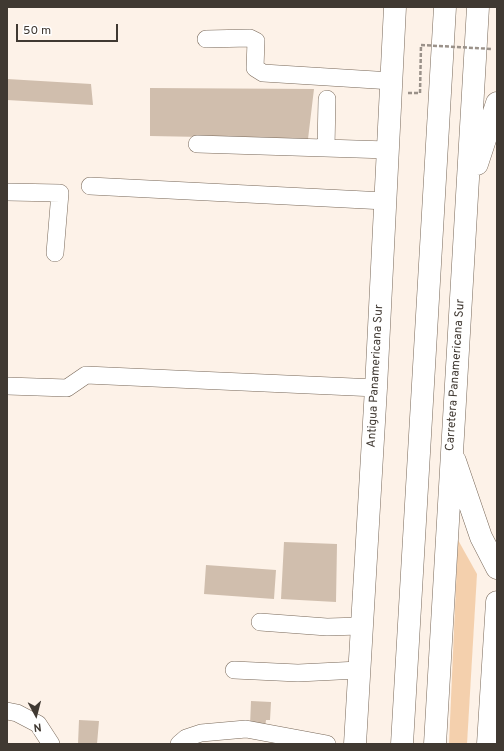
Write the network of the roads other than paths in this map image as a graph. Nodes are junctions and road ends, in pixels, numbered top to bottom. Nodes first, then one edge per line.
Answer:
1 (396, 7) edge
2 (445, 7) edge
3 (478, 7) edge
4 (206, 39) dead end
5 (400, 87) junction
6 (327, 99) dead end
7 (497, 103) edge
8 (197, 144) dead end
9 (326, 148) junction
10 (388, 150) junction
11 (90, 186) dead end
12 (7, 192) edge
13 (467, 194) junction
14 (385, 201) junction
15 (55, 253) dead end
16 (7, 386) edge
17 (376, 388) junction
18 (451, 448) junction
19 (497, 568) edge
20 (497, 602) edge
21 (260, 622) dead end
22 (361, 626) junction
23 (234, 670) dead end
24 (359, 670) junction
25 (7, 711) edge
26 (51, 744) edge
27 (179, 744) edge
28 (327, 744) edge
29 (355, 744) edge
30 (402, 744) edge
31 (435, 744) edge
32 (488, 744) edge

1 - 5 main road, Antigua Panamericana Sur
2 - 30 main road
3 - 13 main road, Carretera Panamericana Sur
4 - 5 lane
5 - 10 main road, Antigua Panamericana Sur
6 - 9 lane
7 - 13 main road
8 - 9 lane
9 - 10 lane
10 - 14 main road, Antigua Panamericana Sur
11 - 14 lane
12 - 15 lane
13 - 18 main road, Carretera Panamericana Sur
14 - 17 main road, Antigua Panamericana Sur
16 - 17 lane
17 - 22 main road, Antigua Panamericana Sur
18 - 19 main road
18 - 31 main road, Carretera Panamericana Sur
20 - 32 main road
21 - 22 lane
22 - 24 main road, Antigua Panamericana Sur
23 - 24 lane
24 - 29 main road, Antigua Panamericana Sur
25 - 26 lane
27 - 28 lane

